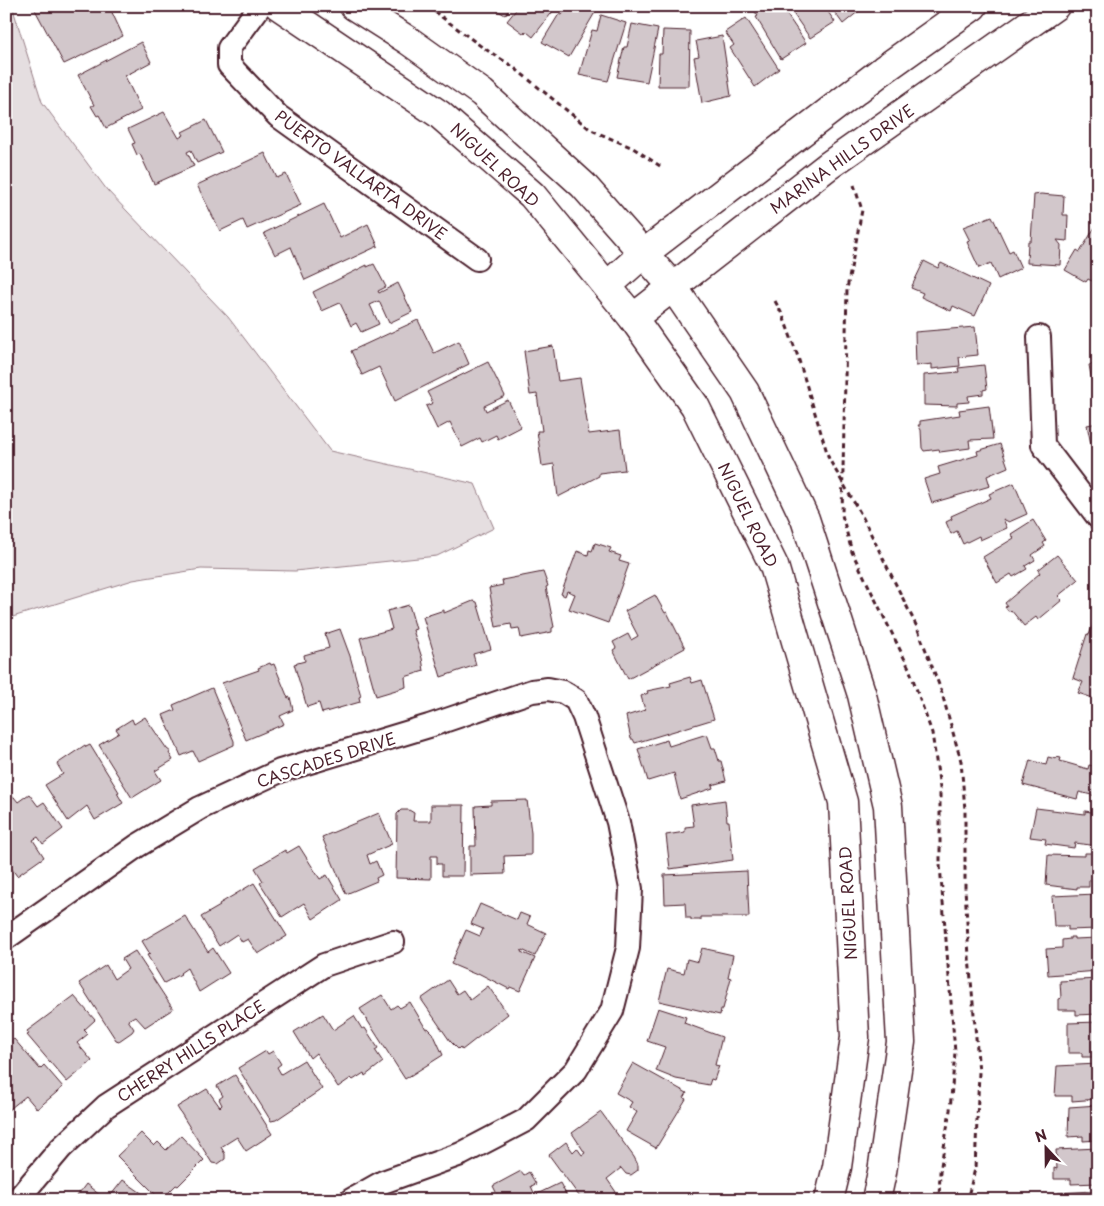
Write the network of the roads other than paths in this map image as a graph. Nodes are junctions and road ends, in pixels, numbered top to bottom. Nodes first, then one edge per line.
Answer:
1 (260, 6) edge
2 (279, 6) edge
3 (354, 6) edge
4 (973, 6) edge
5 (1055, 6) edge
6 (643, 254) junction
7 (477, 259) dead end
8 (607, 286) junction
9 (673, 287) junction
10 (633, 318) junction
11 (1039, 337) dead end
12 (1098, 517) edge
13 (6, 938) edge
14 (393, 942) dead end
15 (17, 1200) edge
16 (351, 1200) edge
17 (829, 1200) edge
18 (876, 1200) edge

1 - 7 street, PUERTO VALLARTA DRIVE
2 - 8 main road, NIGUEL ROAD
3 - 6 main road
4 - 6 main road
5 - 9 main road, MARINA HILLS DRIVE
6 - 8 main road
6 - 9 main road
8 - 10 main road, NIGUEL ROAD
9 - 10 main road, MARINA HILLS DRIVE
9 - 18 main road
10 - 17 main road, NIGUEL ROAD
11 - 12 street
13 - 16 street, CASCADES DRIVE
14 - 15 street, CHERRY HILLS PLACE

